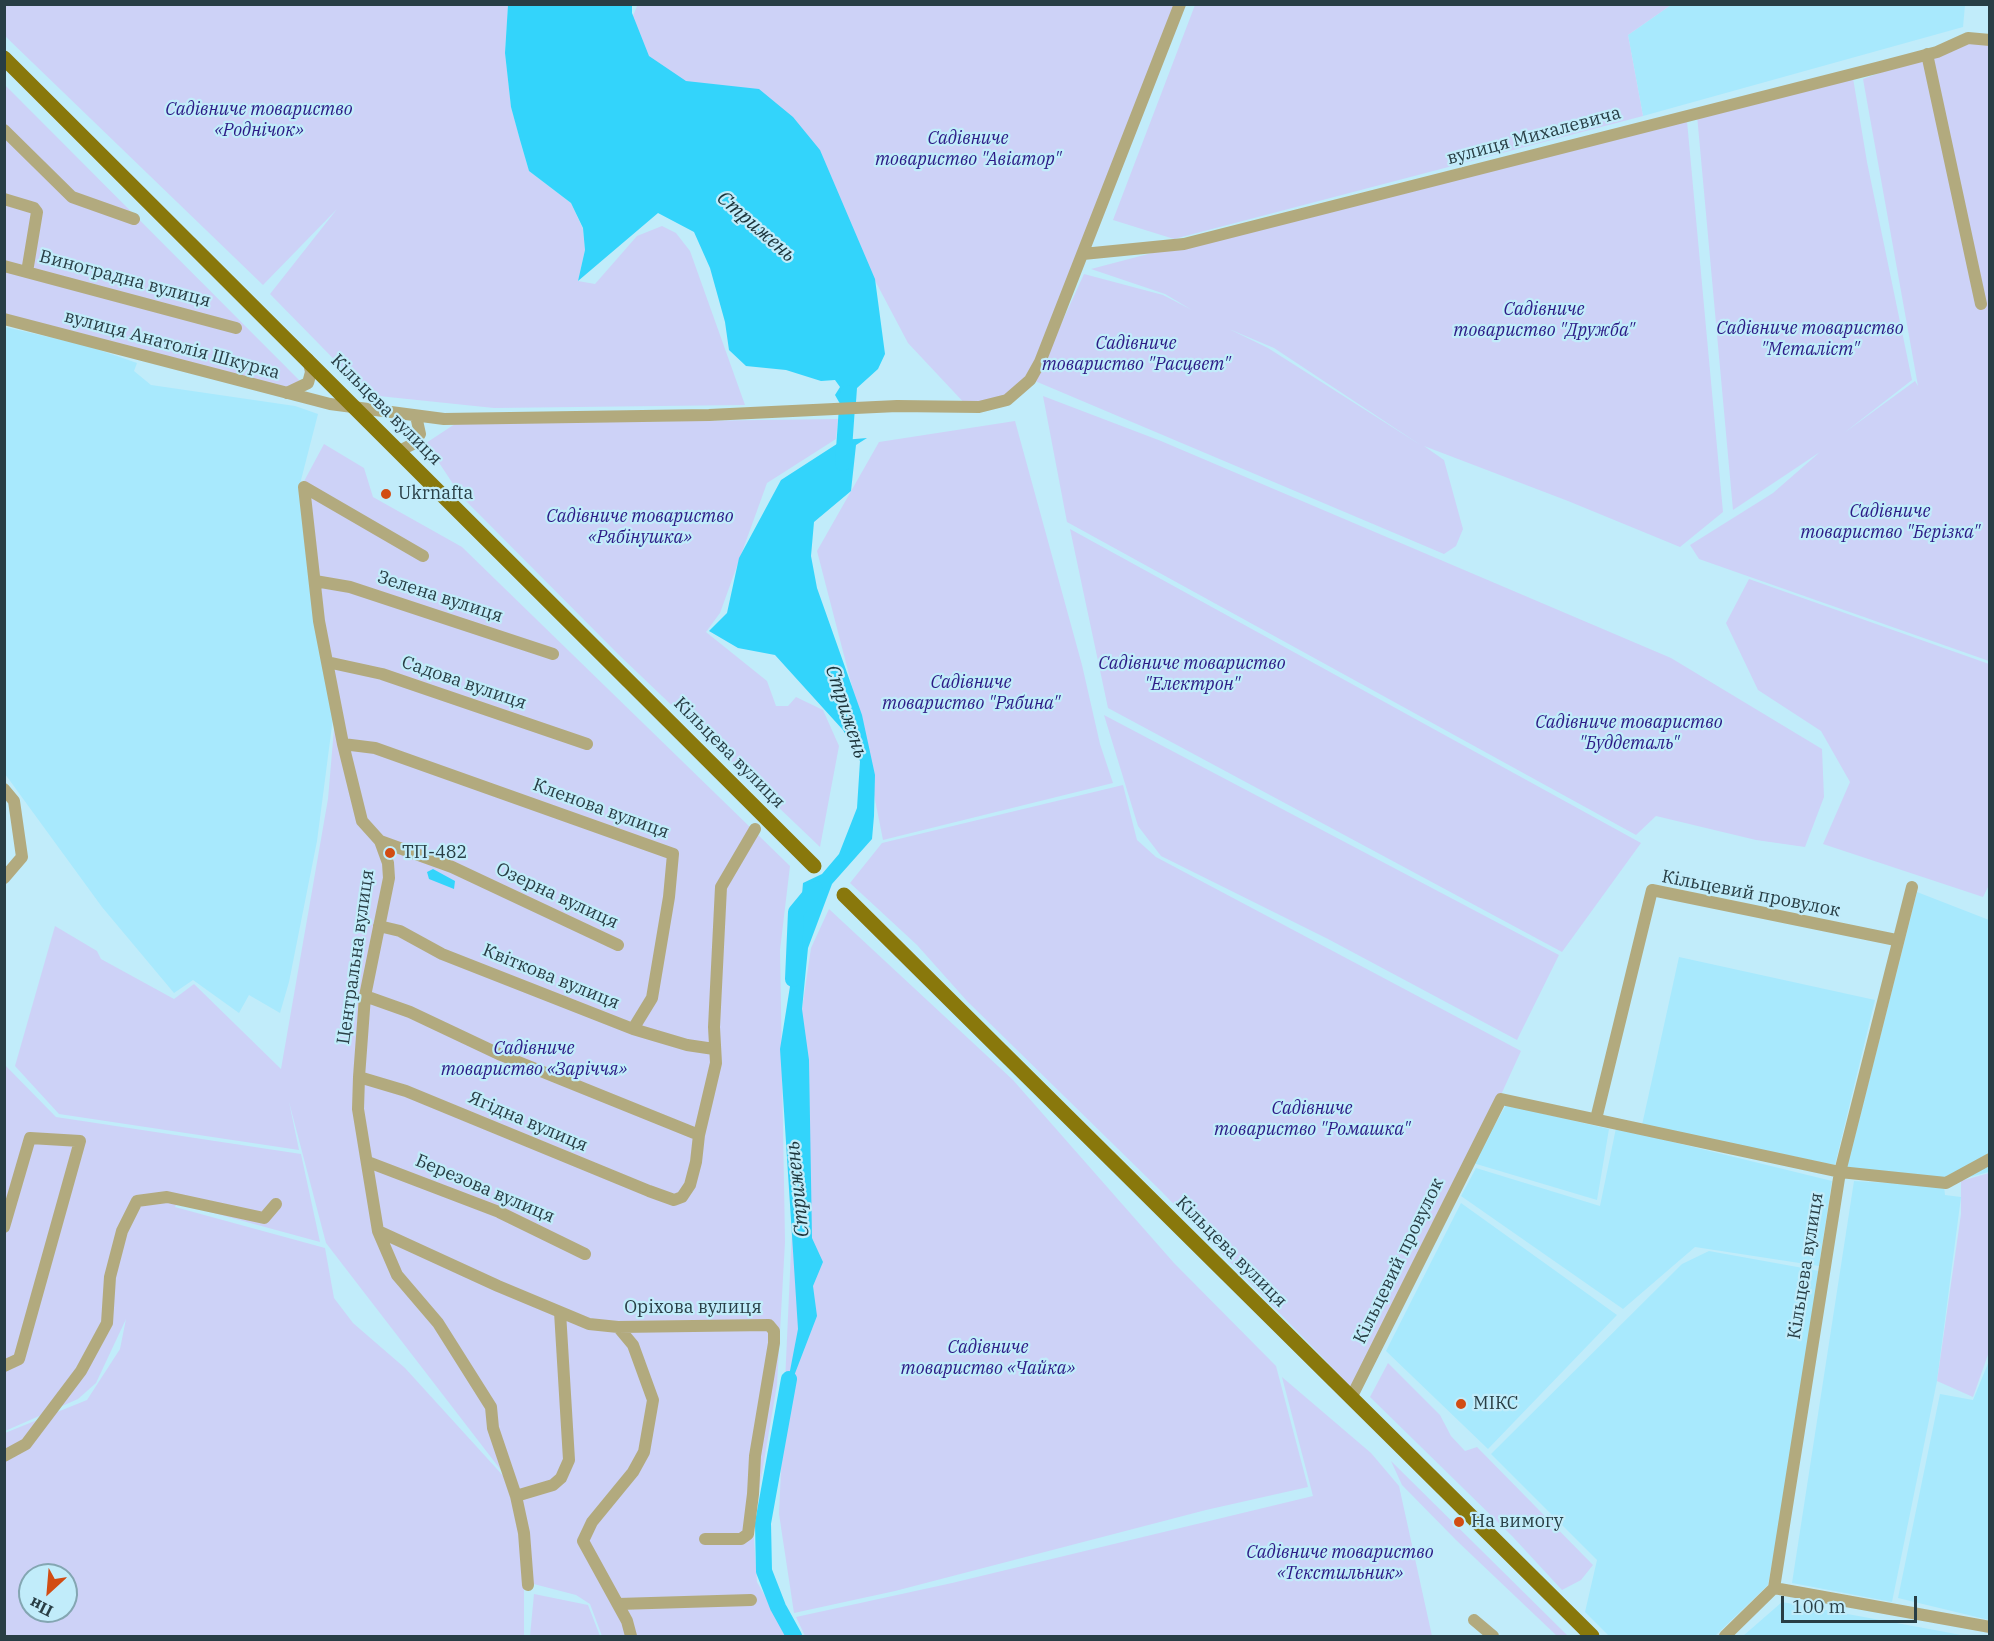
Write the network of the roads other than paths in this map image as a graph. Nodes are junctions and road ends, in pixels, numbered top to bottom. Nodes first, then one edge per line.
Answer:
1 (1180, 4) edge
2 (1989, 40) edge
3 (1927, 54) junction
4 (8, 64) edge
5 (4, 130) edge
6 (4, 199) edge
7 (134, 219) dead end
8 (1083, 254) junction
9 (4, 266) edge
10 (27, 272) junction
11 (1983, 284) edge
12 (1981, 304) dead end
13 (4, 319) edge
14 (236, 328) dead end
15 (303, 354) junction
16 (286, 393) junction
17 (352, 406) junction
18 (416, 416) junction
19 (444, 419) junction
20 (420, 434) junction
21 (399, 451) junction
22 (423, 556) dead end
23 (315, 581) junction
24 (553, 654) dead end
25 (327, 662) junction
26 (343, 744) junction
27 (587, 744) dead end
28 (4, 789) edge
29 (754, 829) dead end
30 (380, 841) junction
31 (814, 866) dead end
32 (4, 878) edge
33 (1912, 887) dead end
34 (843, 895) dead end
35 (379, 926) junction
36 (1896, 940) junction
37 (618, 945) dead end
38 (365, 996) junction
39 (633, 1029) junction
40 (714, 1049) junction
41 (359, 1077) junction
42 (1596, 1119) junction
43 (699, 1135) junction
44 (1989, 1159) edge
45 (368, 1162) junction
46 (1840, 1172) junction
47 (276, 1204) dead end
48 (4, 1227) edge
49 (378, 1231) junction
50 (585, 1254) dead end
51 (560, 1312) junction
52 (618, 1327) junction
53 (4, 1366) edge
54 (1352, 1398) junction
55 (4, 1456) edge
56 (516, 1496) junction
57 (705, 1539) dead end
58 (528, 1585) dead end
59 (1774, 1588) junction
60 (751, 1599) dead end
61 (618, 1604) junction
62 (1474, 1620) dead end
63 (1989, 1627) edge
64 (631, 1636) edge
65 (1493, 1636) edge
66 (1592, 1636) edge
67 (1725, 1636) edge

1 - 8 street, вулиця Анатолія Шкурка
2 - 3 street, вулиця Михалевича
3 - 8 street, вулиця Михалевича
3 - 11 street
4 - 15 main road, Кільцева вулиця
5 - 7 street
6 - 10 street
8 - 19 street, вулиця Анатолія Шкурка
9 - 10 street, Виноградна вулиця
10 - 14 street, Виноградна вулиця
11 - 12 street
13 - 16 street, вулиця Анатолія Шкурка
15 - 16 street
15 - 17 main road, Кільцева вулиця
16 - 17 street, вулиця Анатолія Шкурка
17 - 18 street, вулиця Анатолія Шкурка
17 - 21 main road, Кільцева вулиця
18 - 19 street, вулиця Анатолія Шкурка
18 - 20 street
19 - 20 street
20 - 21 street
21 - 31 main road, Кільцева вулиця
22 - 23 street, Центральна вулиця
23 - 24 street, Зелена вулиця
23 - 25 street, Центральна вулиця
25 - 26 street, Центральна вулиця
25 - 27 street, Садова вулиця
26 - 30 street, Центральна вулиця
26 - 39 street, Кленова вулиця
28 - 32 street
29 - 40 street
30 - 35 street, Центральна вулиця
30 - 37 street, Озерна вулиця
33 - 36 street, Кільцева вулиця
34 - 54 main road, Кільцева вулиця
35 - 38 street, Центральна вулиця
35 - 39 street, Квіткова вулиця
36 - 42 street, Кільцевий провулок
36 - 46 street, Кільцева вулиця
38 - 41 street, Центральна вулиця
38 - 43 street
39 - 40 street, Квіткова вулиця
40 - 43 street
41 - 43 street, Ягідна вулиця
41 - 45 street, Центральна вулиця
42 - 46 street, Кільцевий провулок
42 - 54 street, Кільцевий провулок
44 - 46 street, Кільцевий провулок
45 - 49 street, Центральна вулиця
45 - 50 street, Березова вулиця
46 - 59 street, Кільцева вулиця
47 - 55 street
48 - 53 street
49 - 51 street, Оріхова вулиця
49 - 56 street, Центральна вулиця
51 - 52 street, Оріхова вулиця
51 - 56 street
52 - 57 street, Оріхова вулиця
52 - 61 street
54 - 66 main road, Кільцева вулиця
56 - 58 street, Центральна вулиця
59 - 63 street
59 - 67 street
60 - 61 street
61 - 64 street
62 - 65 street

